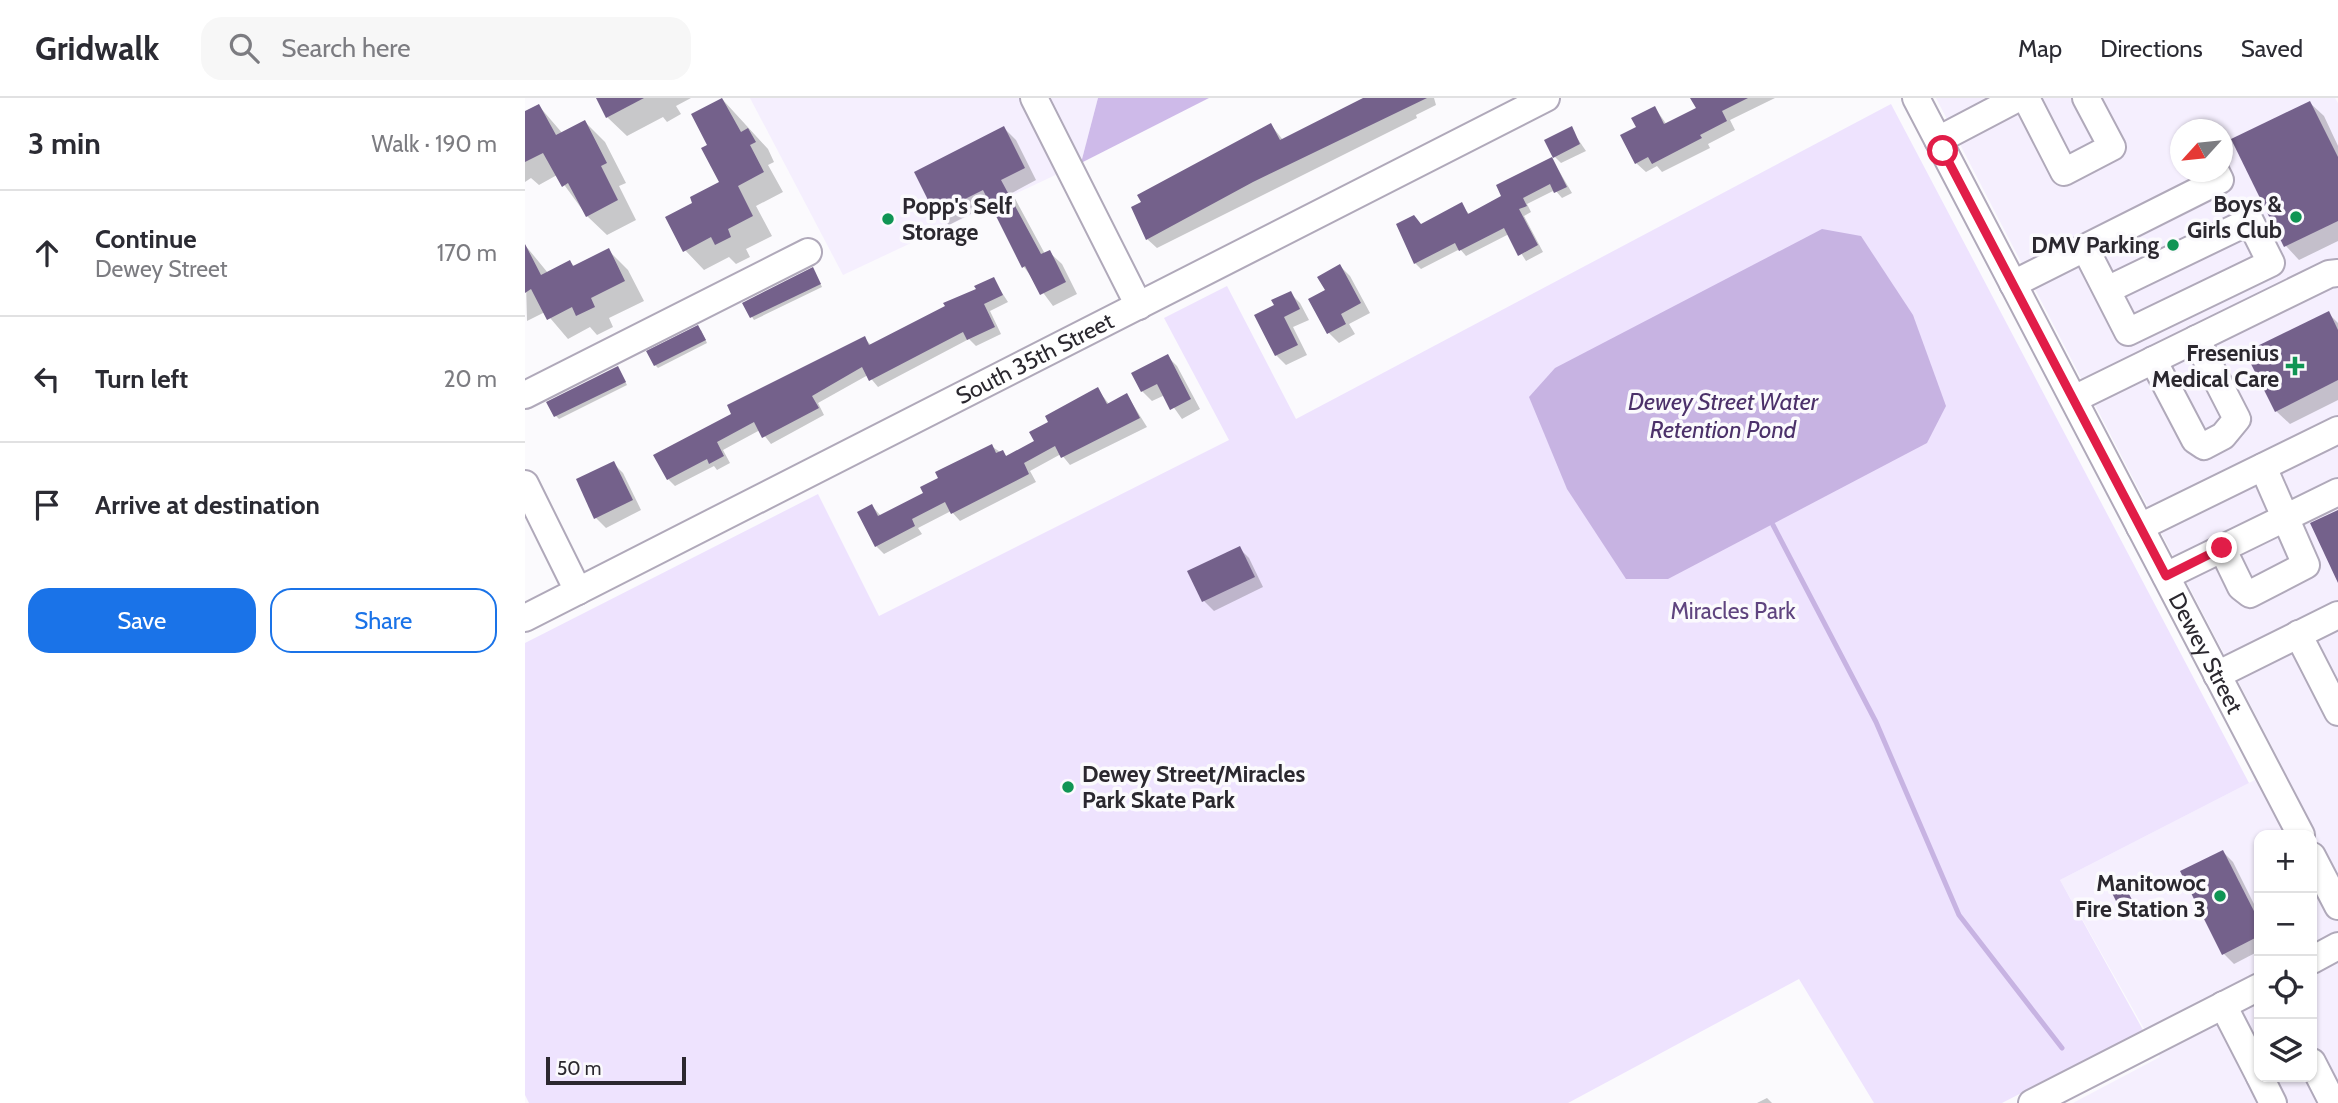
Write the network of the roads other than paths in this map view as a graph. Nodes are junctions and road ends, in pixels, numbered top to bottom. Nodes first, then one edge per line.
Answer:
1 (1034, 98) edge
2 (1546, 98) edge
3 (1916, 98) edge
4 (2018, 98) edge
5 (2026, 98) edge
6 (2086, 98) edge
7 (1938, 140) junction
8 (2216, 182) edge
9 (2085, 248) junction
10 (808, 252) dead end
11 (2338, 273) edge
12 (2013, 284) junction
13 (2107, 290) junction
14 (1139, 306) junction
15 (2196, 339) junction
16 (2153, 360) junction
17 (525, 395) edge
18 (2074, 399) junction
19 (2338, 430) edge
20 (2263, 467) junction
21 (525, 484) edge
22 (2338, 492) edge
23 (2287, 517) junction
24 (2140, 527) junction
25 (2222, 548) junction
26 (2166, 576) junction
27 (578, 591) junction
28 (2338, 615) edge
29 (525, 618) edge
30 (2298, 634) junction
31 (2217, 675) junction
32 (2338, 712) edge
33 (2298, 830) edge
34 (2317, 866) edge
35 (2338, 906) edge
36 (2338, 946) edge
37 (2317, 957) edge
38 (2254, 990) edge
39 (2223, 1005) junction
40 (2254, 1062) edge
41 (2317, 1072) edge
42 (2264, 1082) edge
43 (2032, 1103) edge
44 (2273, 1103) edge
45 (2333, 1103) edge

1 - 14 street
2 - 14 street, South 35th Street
3 - 7 street, Dewey Street
4 - 7 street
5 - 6 street
7 - 12 street, Dewey Street
8 - 9 street
9 - 12 street
9 - 13 street
10 - 17 street
11 - 15 street
12 - 18 street, Dewey Street
13 - 13 street
14 - 27 street, South 35th Street
15 - 16 street
15 - 16 street
16 - 18 street
18 - 24 street, Dewey Street
19 - 20 street
20 - 23 street
20 - 24 street
21 - 27 street
22 - 23 street
23 - 25 street
23 - 25 street
24 - 26 street, Dewey Street
25 - 26 street
26 - 31 street, Dewey Street
27 - 29 street, South 35th Street
28 - 30 street
30 - 31 street
30 - 32 street
31 - 33 street, Dewey Street
34 - 35 street
36 - 37 street
38 - 39 street
39 - 40 street
39 - 43 street
41 - 45 street
42 - 44 street

